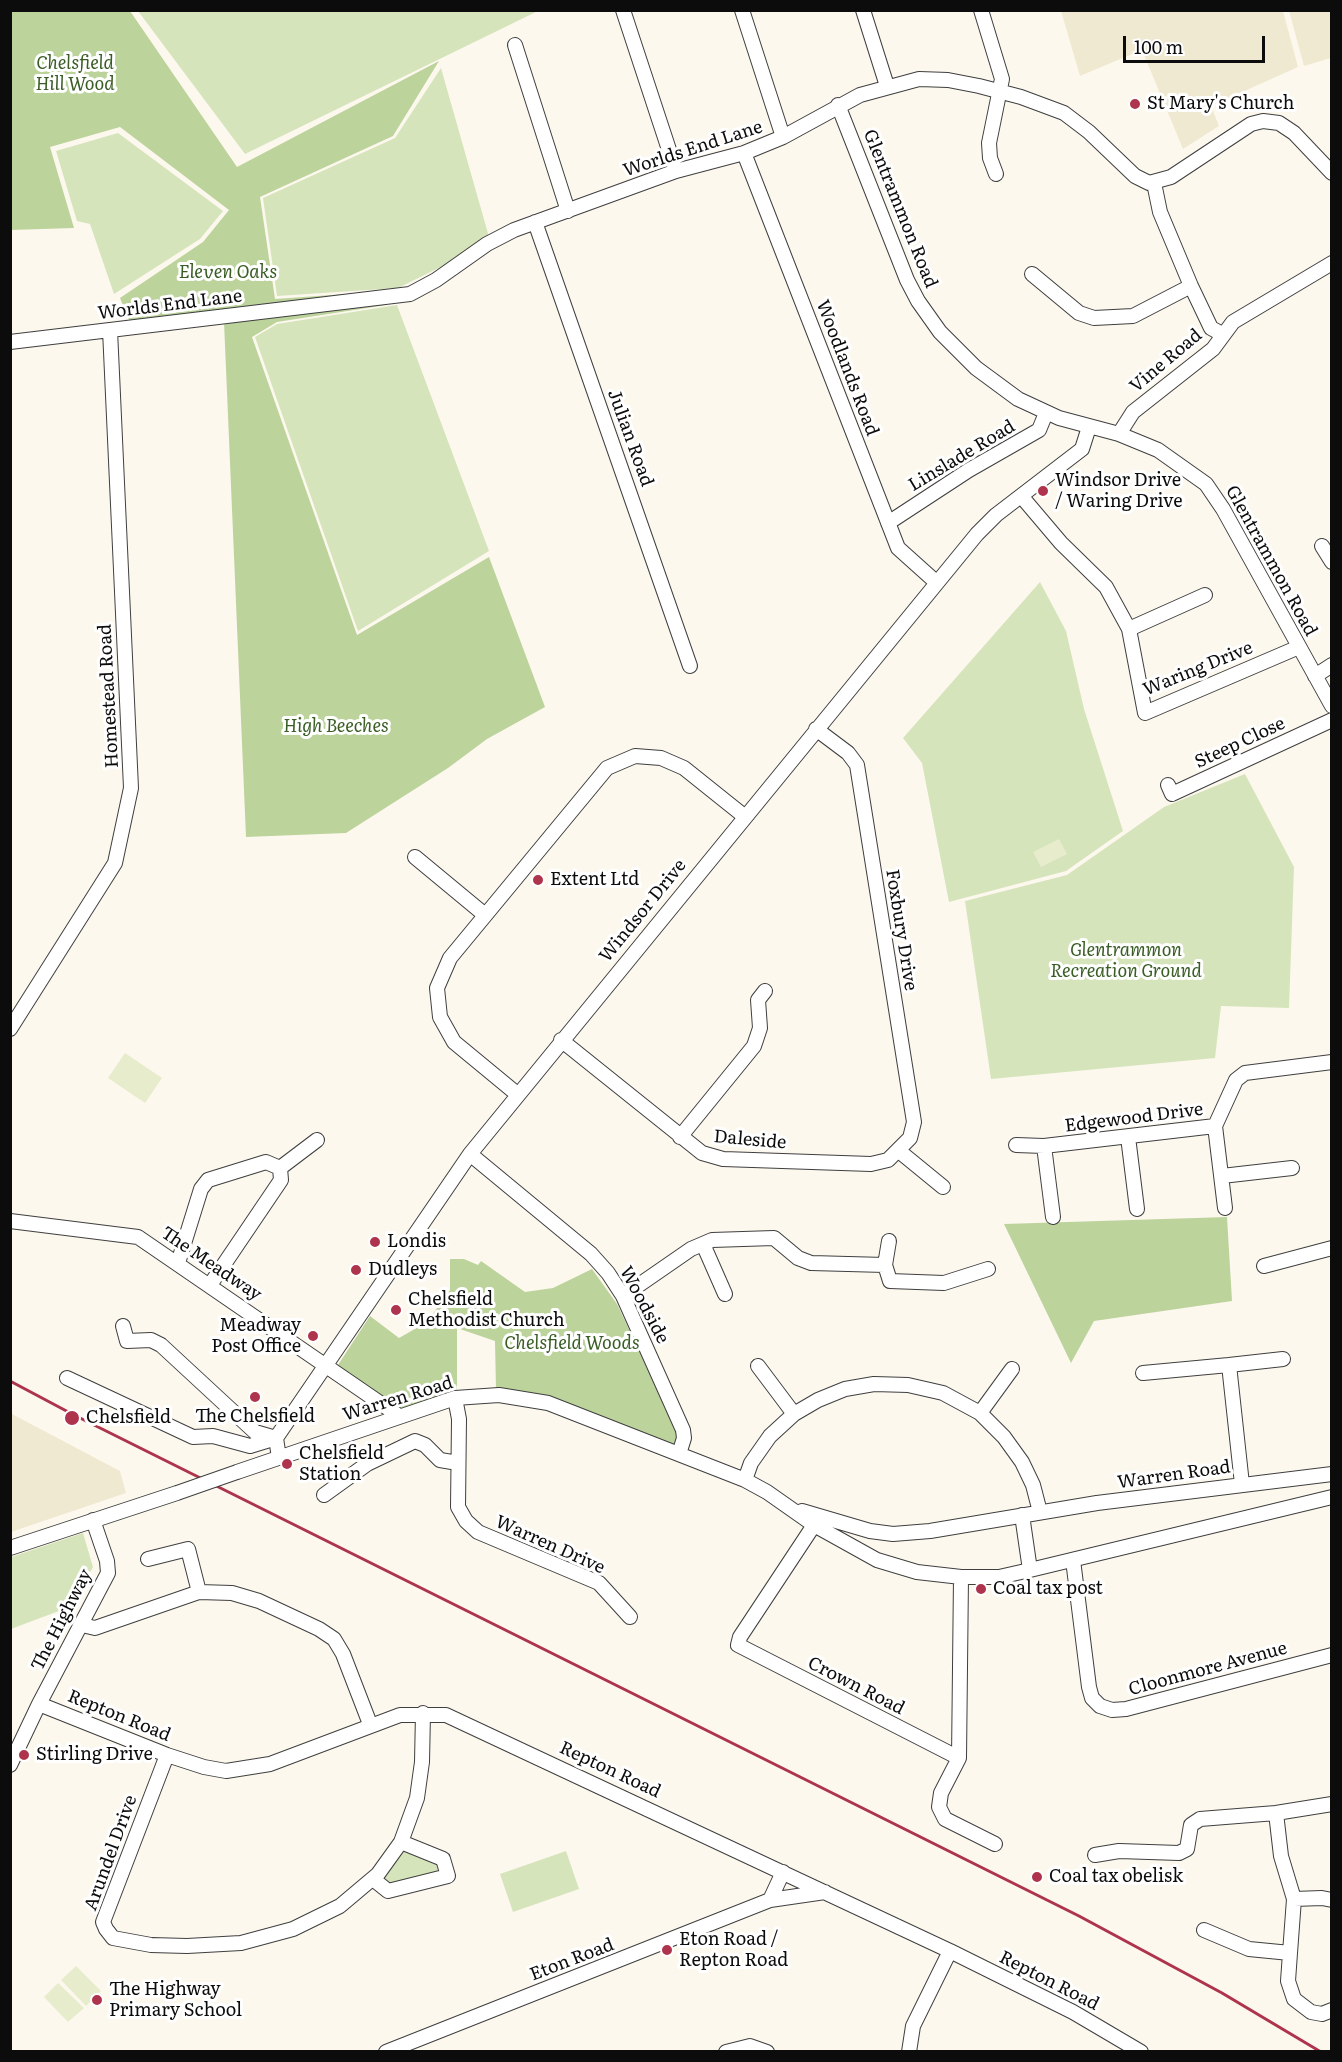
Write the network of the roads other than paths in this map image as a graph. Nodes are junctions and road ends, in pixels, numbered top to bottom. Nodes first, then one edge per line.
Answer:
1 (623, 10) edge
2 (742, 10) edge
3 (863, 10) edge
4 (981, 10) edge
5 (515, 45) dead end
6 (887, 86) junction
7 (1001, 91) junction
8 (838, 105) junction
9 (783, 137) junction
10 (744, 153) junction
11 (676, 171) junction
12 (1332, 173) edge
13 (996, 174) dead end
14 (1154, 183) junction
15 (568, 211) junction
16 (535, 222) junction
17 (1332, 263) edge
18 (1032, 274) dead end
19 (1191, 286) junction
20 (110, 330) junction
21 (1222, 334) junction
22 (10, 342) edge
23 (1046, 412) junction
24 (1089, 427) junction
25 (1119, 434) junction
26 (1022, 496) junction
27 (888, 523) junction
28 (1322, 546) dead end
29 (1332, 562) edge
30 (937, 583) junction
31 (1205, 595) dead end
32 (1129, 629) junction
33 (1299, 647) junction
34 (1332, 665) edge
35 (690, 666) dead end
36 (1315, 676) junction
37 (1332, 705) edge
38 (1332, 720) edge
39 (816, 729) junction
40 (1168, 785) dead end
41 (744, 816) junction
42 (415, 857) dead end
43 (486, 915) junction
44 (765, 991) dead end
45 (10, 1029) edge
46 (561, 1040) junction
47 (1332, 1062) edge
48 (517, 1094) junction
49 (1215, 1126) junction
50 (680, 1137) junction
51 (1128, 1137) junction
52 (317, 1140) dead end
53 (1016, 1145) dead end
54 (1044, 1146) junction
55 (899, 1151) junction
56 (470, 1154) junction
57 (280, 1168) junction
58 (1292, 1168) dead end
59 (1222, 1176) junction
60 (943, 1187) dead end
61 (1225, 1208) dead end
62 (1137, 1209) dead end
63 (1053, 1217) dead end
64 (10, 1221) edge
65 (889, 1242) dead end
66 (703, 1244) junction
67 (1272, 1248) dead end
68 (1332, 1248) edge
69 (178, 1263) junction
70 (885, 1265) junction
71 (982, 1268) dead end
72 (210, 1285) junction
73 (725, 1294) dead end
74 (623, 1296) junction
75 (123, 1326) dead end
76 (1283, 1359) dead end
77 (1229, 1365) junction
78 (326, 1366) junction
79 (758, 1366) dead end
80 (1012, 1369) dead end
81 (1143, 1373) dead end
82 (67, 1378) dead end
83 (455, 1398) junction
84 (980, 1413) junction
85 (794, 1414) junction
86 (399, 1416) junction
87 (276, 1438) junction
88 (679, 1454) junction
89 (279, 1458) junction
90 (458, 1463) junction
91 (1332, 1474) edge
92 (745, 1480) junction
93 (1242, 1484) junction
94 (324, 1495) dead end
95 (1332, 1497) edge
96 (791, 1508) junction
97 (1040, 1512) junction
98 (1022, 1515) junction
99 (93, 1520) junction
100 (814, 1525) junction
101 (10, 1548) edge
102 (148, 1559) dead end
103 (1073, 1560) junction
104 (1030, 1570) junction
105 (961, 1577) junction
106 (199, 1592) junction
107 (630, 1617) dead end
108 (82, 1625) junction
109 (1332, 1655) edge
110 (39, 1704) junction
111 (423, 1713) junction
112 (370, 1724) junction
113 (167, 1755) junction
114 (959, 1758) junction
115 (10, 1765) edge
116 (1332, 1804) edge
117 (1276, 1813) junction
118 (401, 1842) junction
119 (995, 1845) dead end
120 (1095, 1855) dead end
121 (783, 1872) junction
122 (373, 1879) junction
123 (825, 1892) junction
124 (1294, 1899) junction
125 (770, 1900) junction
126 (1332, 1900) edge
127 (1204, 1930) dead end
128 (950, 1951) junction
129 (1290, 1953) junction
130 (1332, 2010) edge
131 (386, 2052) edge
132 (726, 2052) edge
133 (767, 2052) edge
134 (909, 2052) edge
135 (1141, 2052) edge

1 - 11 street
2 - 9 street
3 - 6 street
4 - 7 street
5 - 15 street
6 - 7 street, Worlds End Lane
6 - 8 street, Worlds End Lane
7 - 13 street
7 - 14 street, Worlds End Lane
8 - 9 street, Worlds End Lane
8 - 23 street, Glentrammon Road
9 - 10 street, Worlds End Lane
10 - 11 street, Worlds End Lane
10 - 27 street, Woodlands Road
11 - 15 street, Worlds End Lane
12 - 14 street
14 - 19 street
15 - 16 street, Worlds End Lane
16 - 20 street, Worlds End Lane
16 - 35 street, Julian Road
17 - 21 street, Vine Road
18 - 19 street
19 - 21 street
20 - 22 street, Worlds End Lane
20 - 45 street, Homestead Road
21 - 25 street, Vine Road
23 - 24 street, Glentrammon Road
23 - 27 street, Linslade Road
24 - 25 street, Glentrammon Road
24 - 26 street, Windsor Drive
25 - 33 street, Glentrammon Road
26 - 30 street, Windsor Drive
26 - 32 street, Waring Drive
27 - 30 street, Woodlands Road
28 - 29 street
30 - 39 street, Windsor Drive
31 - 32 street
32 - 33 street, Waring Drive
33 - 36 street, Glentrammon Road
34 - 36 street
36 - 37 street, Glentrammon Road
38 - 40 street, Steep Close
39 - 41 street, Windsor Drive
39 - 55 street, Foxbury Drive
41 - 43 street
41 - 46 street, Windsor Drive
42 - 43 street
43 - 48 street
44 - 50 street
46 - 48 street, Windsor Drive
46 - 50 street, Daleside
47 - 49 street, Edgewood Drive
48 - 56 street, Windsor Drive
49 - 51 street, Edgewood Drive
49 - 59 street
50 - 55 street, Daleside
51 - 54 street, Edgewood Drive
51 - 62 street
52 - 57 street
53 - 54 street, Edgewood Drive
54 - 63 street
55 - 60 street
56 - 74 street, Woodside
56 - 78 street, Windsor Drive
57 - 69 street
57 - 72 street
58 - 59 street
59 - 61 street
64 - 69 street, The Meadway
65 - 70 street
66 - 70 street
66 - 73 street
66 - 74 street
67 - 68 street
69 - 72 street, The Meadway
70 - 71 street
72 - 78 street, The Meadway
74 - 88 street, Woodside
75 - 87 street
76 - 77 street
77 - 81 street
77 - 93 street
78 - 86 street, The Meadway
78 - 87 street, Windsor Drive
79 - 85 street
80 - 84 street
82 - 87 street
83 - 86 street, Warren Road
83 - 88 street, Warren Road
83 - 90 street, Warren Drive
84 - 85 street
84 - 97 street
85 - 92 street
86 - 89 street, Warren Road
87 - 89 street
88 - 92 street, Warren Road
89 - 99 street, Warren Road, bridge
90 - 94 street
90 - 107 street, Warren Drive
91 - 93 street, Warren Road
92 - 96 street, Warren Road
93 - 97 street, Warren Road
95 - 103 street, Warren Road
96 - 98 street, Warren Road
96 - 100 street, Warren Road
97 - 98 street, Warren Road
98 - 104 street
99 - 101 street, Warren Road
99 - 108 street, The Highway
100 - 105 street, Warren Road
100 - 114 street, Crown Road
102 - 106 street
103 - 104 street, Warren Road
103 - 109 street, Cloonmore Avenue
104 - 105 street, Warren Road
105 - 114 street
106 - 108 street
106 - 112 street
108 - 110 street, The Highway
110 - 113 street, Repton Road
110 - 115 street, The Highway
111 - 112 street, Repton Road
111 - 118 street, Arundel Drive
111 - 121 street, Repton Road
112 - 113 street, Repton Road
113 - 122 street, Arundel Drive
114 - 119 street
116 - 117 street
117 - 120 street
117 - 124 street
118 - 122 street, Arundel Drive
118 - 122 street
121 - 123 street, Repton Road
121 - 125 street
123 - 125 street, Eton Road
123 - 128 street, Repton Road
124 - 126 street
124 - 129 street
125 - 131 street, Eton Road
127 - 129 street
128 - 134 street
128 - 135 street, Repton Road
129 - 130 street
132 - 133 street

